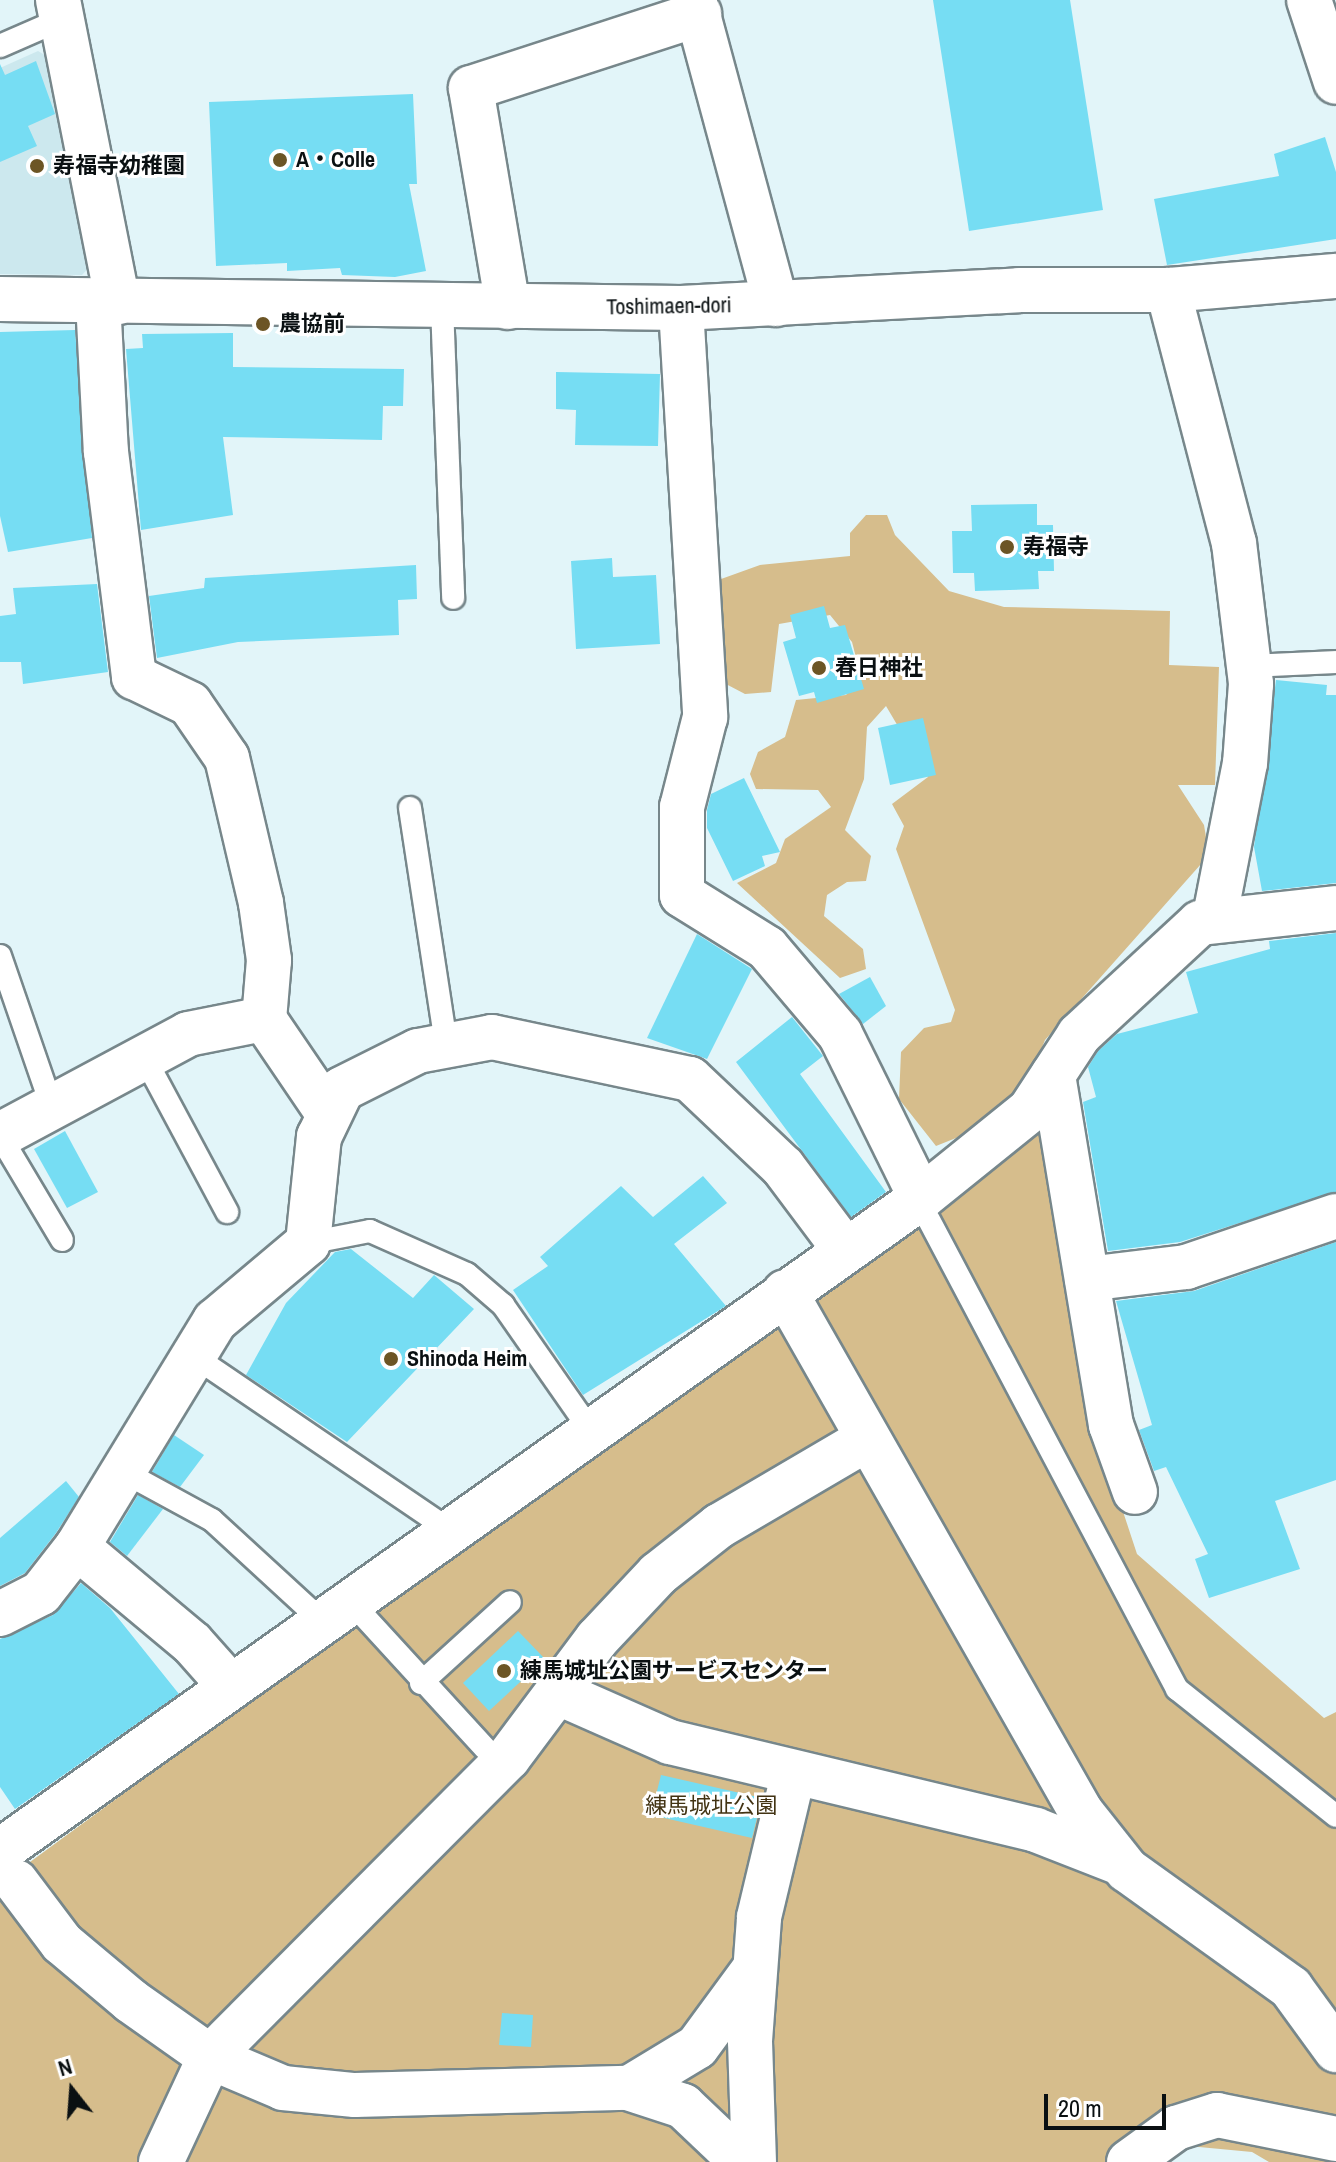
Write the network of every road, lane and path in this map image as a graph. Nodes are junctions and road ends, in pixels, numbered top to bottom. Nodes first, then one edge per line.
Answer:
1 (1309, 0) edge
2 (697, 7) edge
3 (61, 9) edge
4 (0, 46) edge
5 (1336, 82) edge
6 (1336, 276) edge
7 (1168, 290) junction
8 (0, 299) edge
9 (108, 301) junction
10 (776, 304) junction
11 (442, 306) junction
12 (508, 307) junction
13 (681, 308) junction
14 (453, 598) dead end
15 (1336, 662) edge
16 (1249, 666) junction
17 (410, 808) dead end
18 (1336, 908) edge
19 (1214, 921) junction
20 (0, 956) edge
21 (264, 1019) junction
22 (446, 1043) junction
23 (144, 1057) junction
24 (1053, 1075) junction
25 (52, 1107) junction
26 (328, 1113) junction
27 (0, 1135) edge
28 (925, 1209) junction
29 (227, 1212) dead end
30 (1336, 1216) edge
31 (62, 1240) dead end
32 (308, 1243) junction
33 (845, 1250) junction
34 (1087, 1279) junction
35 (785, 1292) junction
36 (195, 1357) junction
37 (591, 1431) junction
38 (864, 1441) junction
39 (124, 1472) junction
40 (1135, 1492) dead end
41 (451, 1531) junction
42 (77, 1547) junction
43 (510, 1602) dead end
44 (337, 1612) junction
45 (0, 1614) edge
46 (421, 1683) junction
47 (231, 1687) junction
48 (561, 1694) junction
49 (485, 1748) dead end
50 (793, 1775) junction
51 (1336, 1816) edge
52 (1122, 1863) junction
53 (8, 1867) edge
54 (753, 1970) junction
55 (1336, 2050) edge
56 (210, 2057) junction
57 (629, 2088) junction
58 (1336, 2139) edge
59 (161, 2162) edge
60 (742, 2162) edge
61 (754, 2162) edge
62 (1129, 2162) edge

1 - 5 street
2 - 10 street
2 - 12 street
3 - 4 lane
3 - 9 street
6 - 7 street, Toshimaen-dori
7 - 10 street, Toshimaen-dori
7 - 16 street
8 - 9 street, Toshimaen-dori
9 - 11 street, Toshimaen-dori
9 - 21 street
10 - 13 street, Toshimaen-dori
11 - 12 street, Toshimaen-dori
11 - 14 lane
12 - 13 street, Toshimaen-dori
13 - 28 street
15 - 16 lane
16 - 19 street
17 - 22 lane
18 - 19 street
19 - 24 street
20 - 25 lane
21 - 23 street
21 - 26 street
22 - 26 street
22 - 33 street
23 - 25 street
23 - 29 lane
24 - 28 street
24 - 34 street
25 - 27 street
26 - 32 street
27 - 31 lane
28 - 33 street
28 - 51 lane
30 - 34 street
32 - 36 street
32 - 37 lane
33 - 35 street
34 - 40 street
35 - 37 street
35 - 38 street
36 - 39 street
36 - 41 lane
37 - 41 street
38 - 48 street
38 - 52 street
39 - 42 street
39 - 44 lane
41 - 44 street
42 - 45 street
42 - 47 street
43 - 46 lane
44 - 46 lane
44 - 47 street
46 - 49 lane
47 - 53 street
48 - 50 street
48 - 56 street
50 - 52 street
50 - 54 street
52 - 55 street
53 - 56 street
54 - 57 street
54 - 61 street
56 - 57 street
56 - 59 street
57 - 60 street
58 - 62 street

